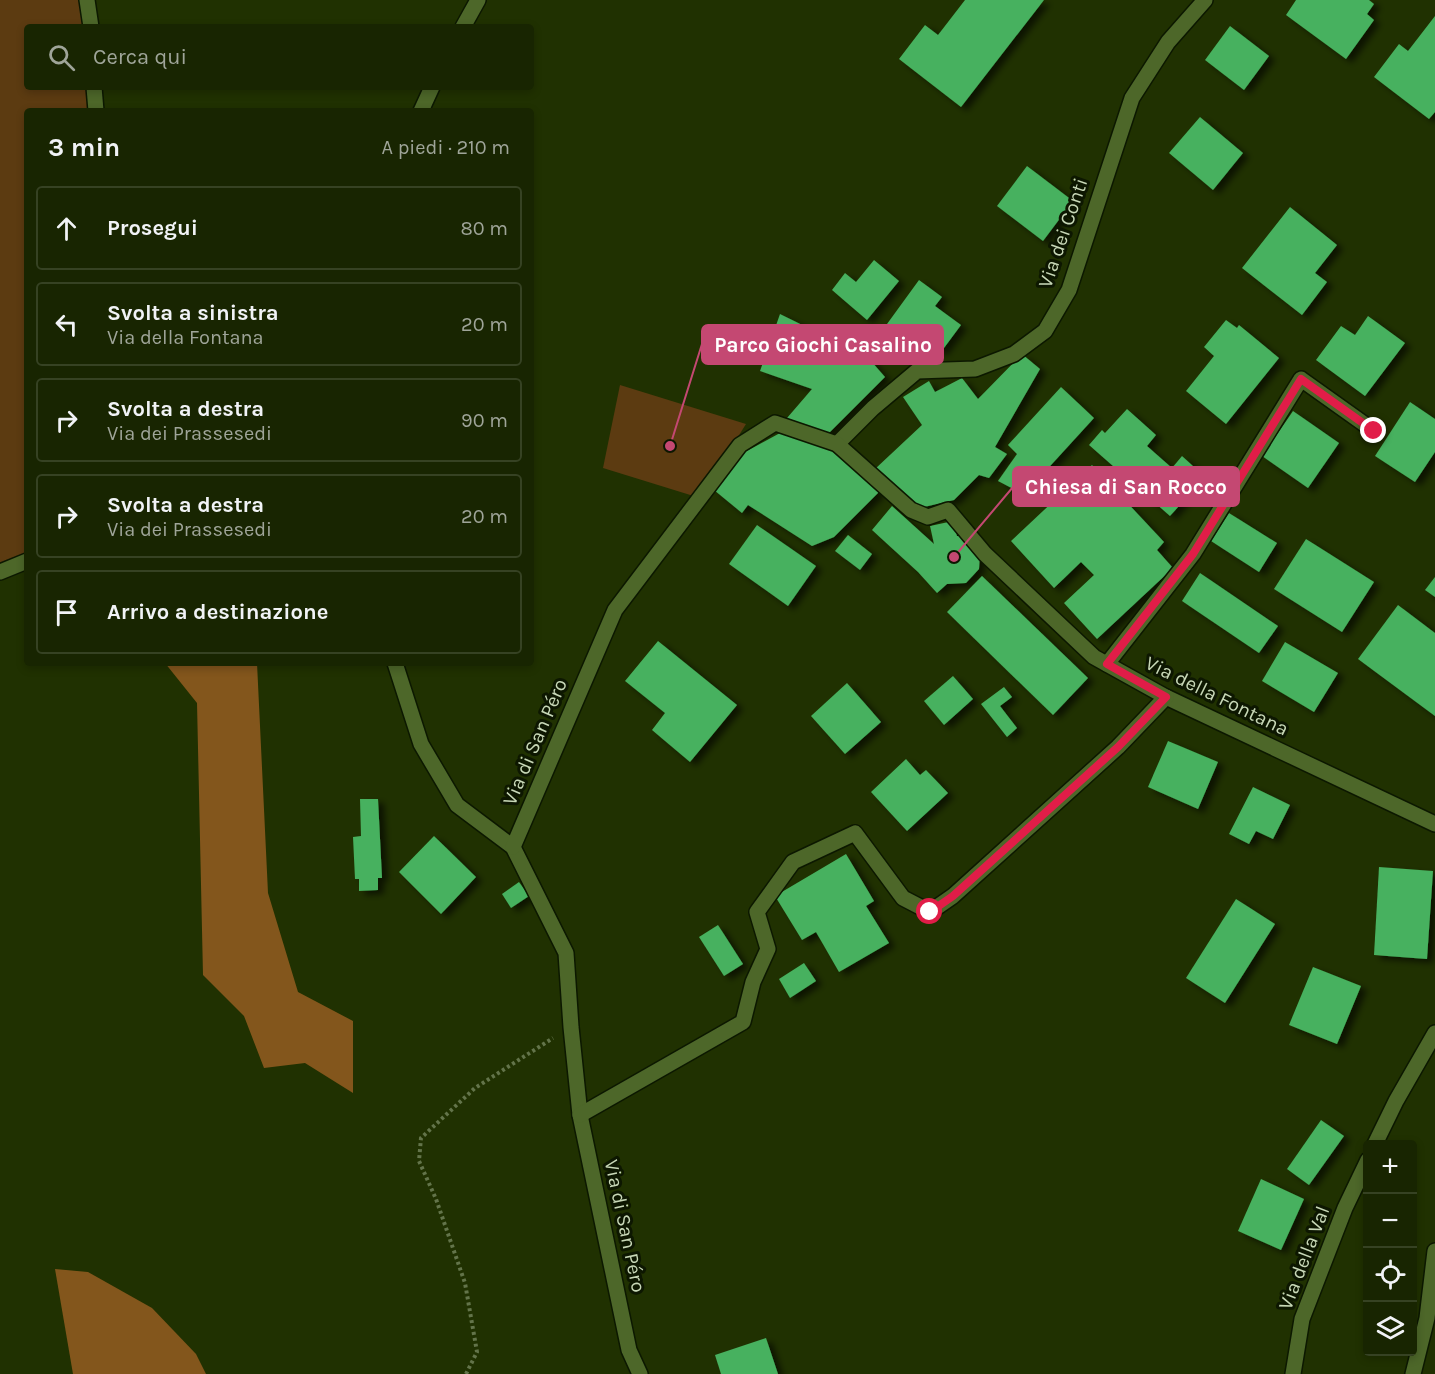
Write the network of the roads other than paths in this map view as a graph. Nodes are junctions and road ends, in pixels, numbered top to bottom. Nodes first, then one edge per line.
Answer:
1 (87, 0) edge
2 (478, 0) edge
3 (1205, 0) edge
4 (91, 24) edge
5 (465, 24) edge
6 (94, 90) edge
7 (431, 90) edge
8 (96, 108) edge
9 (422, 108) edge
10 (775, 423) joint
11 (1374, 431) dead end
12 (837, 444) junction
13 (24, 562) edge
14 (0, 572) edge
15 (1107, 664) junction
16 (396, 666) edge
17 (1166, 697) junction
18 (1435, 824) edge
19 (513, 847) junction
20 (1435, 1033) edge
21 (580, 1115) junction
22 (1377, 1140) edge
23 (1363, 1170) edge
24 (1435, 1251) edge
25 (640, 1374) edge
26 (1293, 1374) edge
27 (1413, 1374) edge

1 - 4 street
2 - 5 street
3 - 12 street, Via dei Conti
6 - 8 street
7 - 9 street
10 - 12 street, Via della Fontana
10 - 19 street, Via di San Péro
11 - 15 street
12 - 15 street, Via della Fontana
13 - 14 street
15 - 17 street, Via della Fontana
16 - 19 street
17 - 18 street, Via della Fontana
17 - 21 street
19 - 21 street, Via di San Péro
20 - 22 street
21 - 25 street, Via di San Péro
23 - 26 street, Via della Val
24 - 27 street

